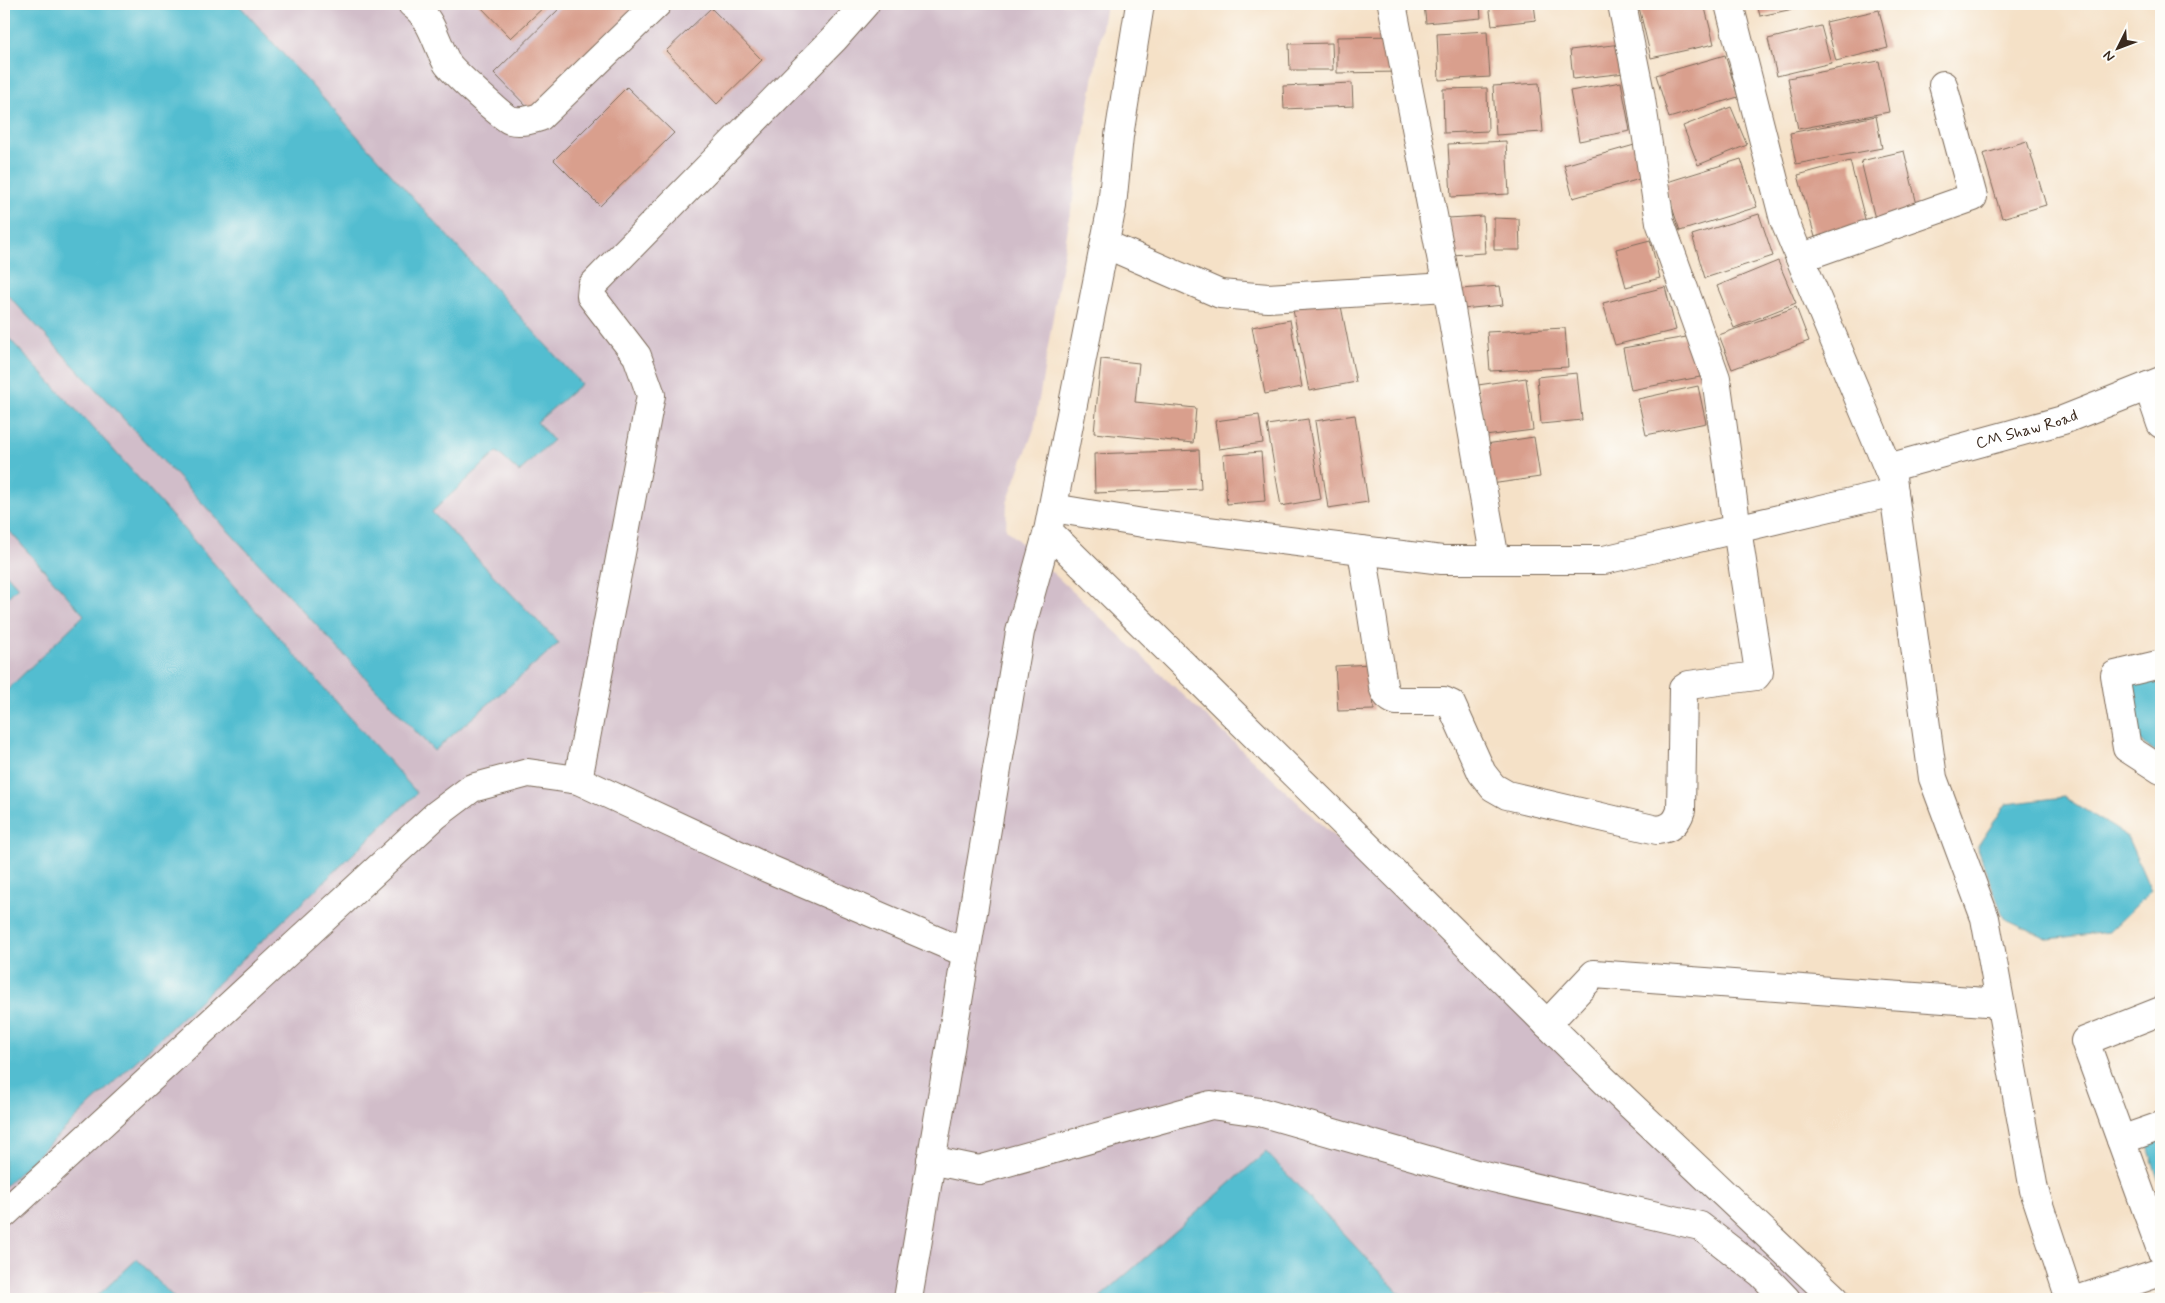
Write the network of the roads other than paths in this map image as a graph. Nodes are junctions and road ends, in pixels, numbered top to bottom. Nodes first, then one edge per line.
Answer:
1 (412, 4) edge
2 (657, 4) edge
3 (865, 4) edge
4 (1140, 4) edge
5 (1392, 4) edge
6 (1622, 4) edge
7 (1729, 4) edge
8 (1943, 85) dead end
9 (1104, 244) junction
10 (1800, 258) junction
11 (1447, 287) junction
12 (2155, 383) edge
13 (2161, 424) edge
14 (1891, 480) junction
15 (1050, 520) junction
16 (1736, 529) junction
17 (1362, 550) junction
18 (1496, 560) junction
19 (2161, 664) edge
20 (2161, 770) edge
21 (578, 780) junction
22 (966, 953) junction
23 (2000, 1003) junction
24 (2161, 1011) edge
25 (1547, 1024) junction
26 (2161, 1126) edge
27 (2121, 1140) junction
28 (931, 1160) junction
29 (4, 1214) edge
30 (2161, 1250) edge
31 (2161, 1272) edge
32 (908, 1299) edge
33 (1786, 1299) edge
34 (1835, 1299) edge
35 (2070, 1299) edge
36 (2080, 1299) edge

1 - 2 street
3 - 21 street
4 - 9 street
5 - 11 street
6 - 16 street
7 - 10 street
8 - 10 street
9 - 11 street
9 - 15 street
10 - 14 street
11 - 18 street
12 - 13 street
12 - 14 street, CM Shaw Road
14 - 16 street, CM Shaw Road
14 - 23 street
15 - 17 street, CM Shaw Road
15 - 22 street
15 - 25 street
16 - 17 street
16 - 18 street, CM Shaw Road
17 - 18 street, CM Shaw Road
19 - 20 street
21 - 22 street
21 - 29 street
22 - 28 street
23 - 25 street
23 - 35 street
24 - 27 street
25 - 34 street
26 - 27 street
27 - 30 street
28 - 32 street
28 - 33 street
31 - 36 street

